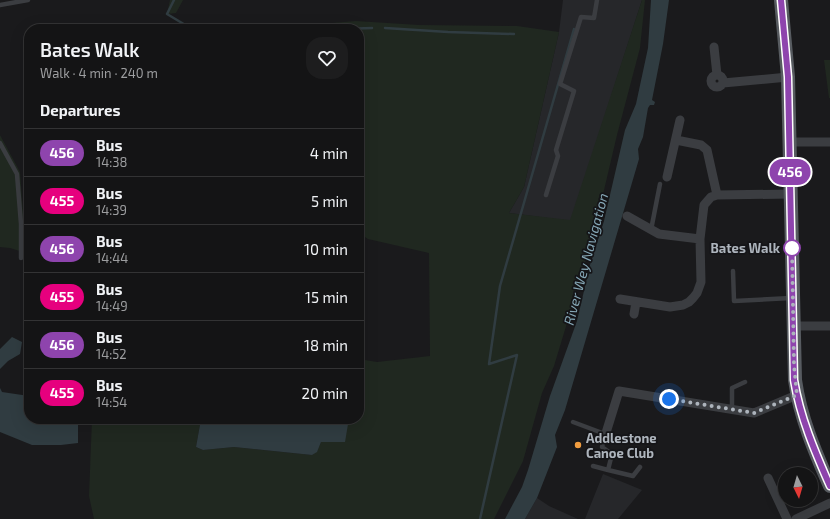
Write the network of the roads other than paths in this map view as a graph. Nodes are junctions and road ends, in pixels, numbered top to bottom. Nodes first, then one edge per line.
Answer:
1 (28, 0) edge
2 (597, 0) edge
3 (781, 0) edge
4 (0, 5) edge
5 (714, 47) dead end
6 (788, 77) junction
7 (680, 120) dead end
8 (676, 140) junction
9 (790, 142) junction
10 (830, 142) edge
11 (0, 143) edge
12 (667, 177) dead end
13 (660, 184) dead end
14 (791, 194) junction
15 (546, 195) dead end
16 (717, 195) junction
17 (627, 216) dead end
18 (652, 230) junction
19 (700, 239) junction
20 (20, 258) dead end
21 (732, 271) dead end
22 (793, 298) junction
23 (620, 299) dead end
24 (636, 302) junction
25 (634, 314) dead end
26 (793, 326) junction
27 (830, 326) edge
28 (745, 382) dead end
29 (797, 395) junction
30 (732, 410) junction
31 (573, 422) dead end
32 (605, 435) junction
33 (593, 466) dead end
34 (640, 467) dead end
35 (608, 470) junction
36 (768, 478) dead end
37 (829, 480) edge
38 (830, 503) edge
39 (787, 519) edge
40 (796, 519) edge

1 - 4 lane
2 - 15 lane
3 - 6 main road
5 - 6 street
6 - 9 main road
7 - 8 street
8 - 12 street
8 - 16 street
9 - 10 street
9 - 14 main road
11 - 20 lane
13 - 18 lane
14 - 16 street
14 - 22 main road
16 - 19 street
17 - 18 street
18 - 19 street
19 - 24 street
21 - 22 lane
22 - 26 main road
23 - 24 street
24 - 25 street
26 - 27 street
26 - 29 main road
28 - 30 lane
29 - 30 street
29 - 37 main road
30 - 32 street
31 - 32 lane
32 - 35 lane
33 - 35 lane
34 - 35 lane
36 - 39 street
38 - 40 street

